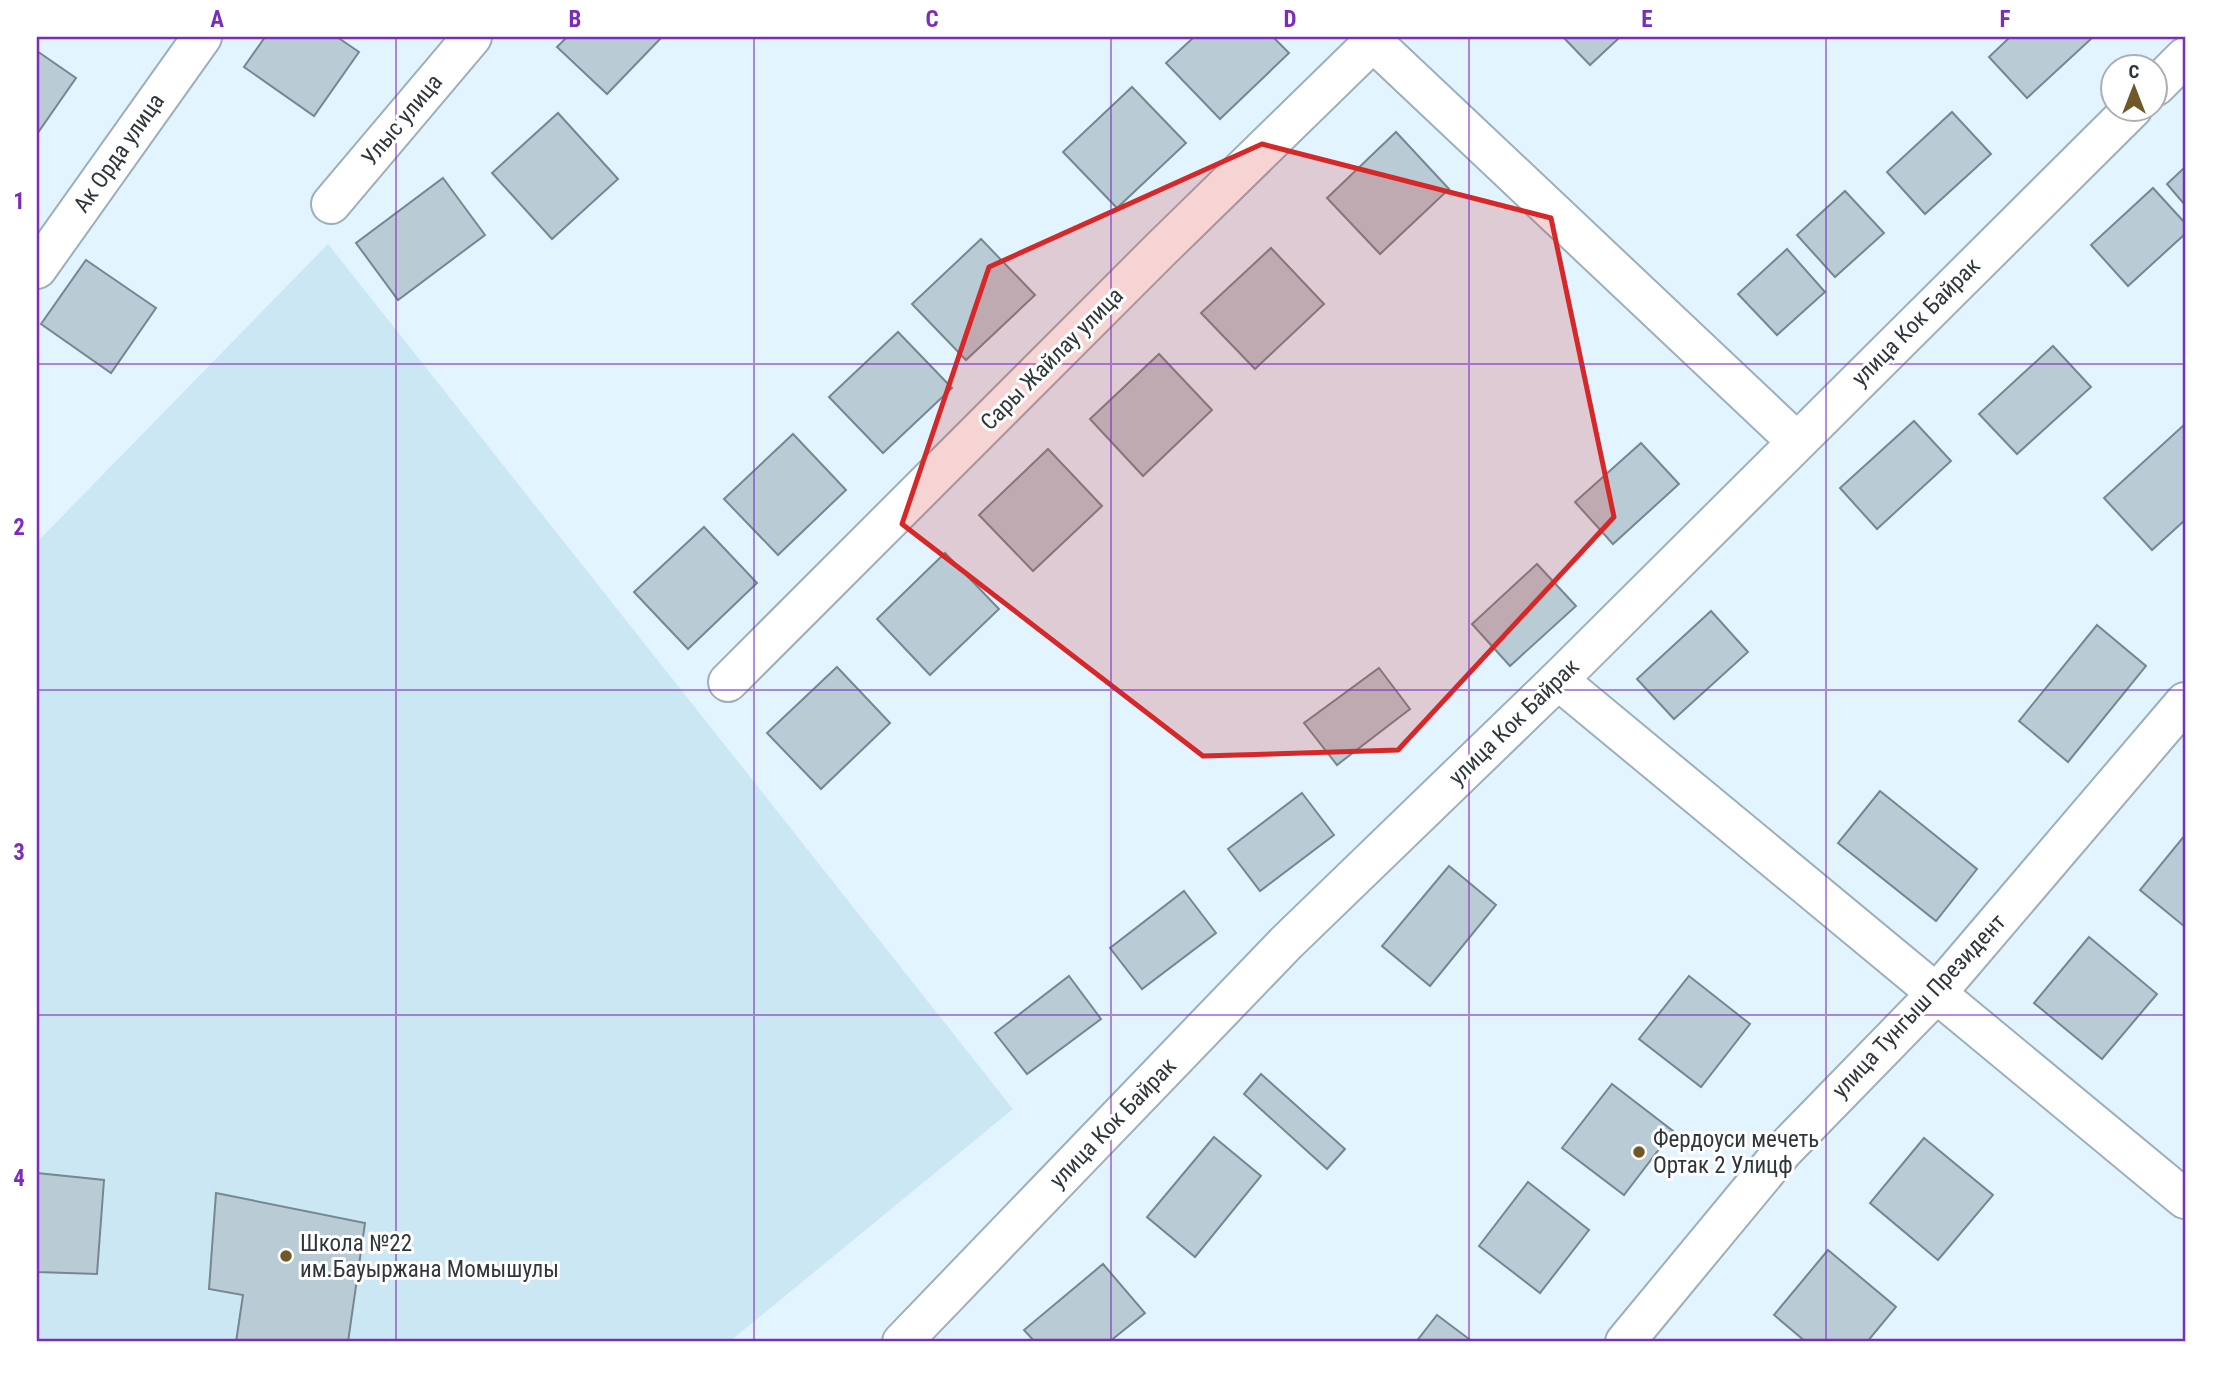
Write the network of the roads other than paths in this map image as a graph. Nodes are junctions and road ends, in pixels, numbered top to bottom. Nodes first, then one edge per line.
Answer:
1 (202, 37) edge
2 (472, 37) edge
3 (1373, 38) edge
4 (2185, 57) edge
5 (2170, 72) edge
6 (2119, 122) edge
7 (331, 204) dead end
8 (37, 269) edge
9 (1796, 441) junction
10 (1558, 680) junction
11 (728, 682) dead end
12 (2185, 702) edge
13 (1935, 995) junction
14 (2185, 1199) edge
15 (902, 1342) edge
16 (1625, 1342) edge

1 - 8 street, Ак Орда улица
2 - 7 street, Улыс улица
3 - 9 street
3 - 11 street, Сары Жайлау улица
4 - 5 street
6 - 9 street, улица Кок Байрак
9 - 10 street, улица Кок Байрак
10 - 13 street
10 - 15 street, улица Кок Байрак
12 - 13 street, улица Тунгыш Президент
13 - 14 street
13 - 16 street, улица Тунгыш Президент

